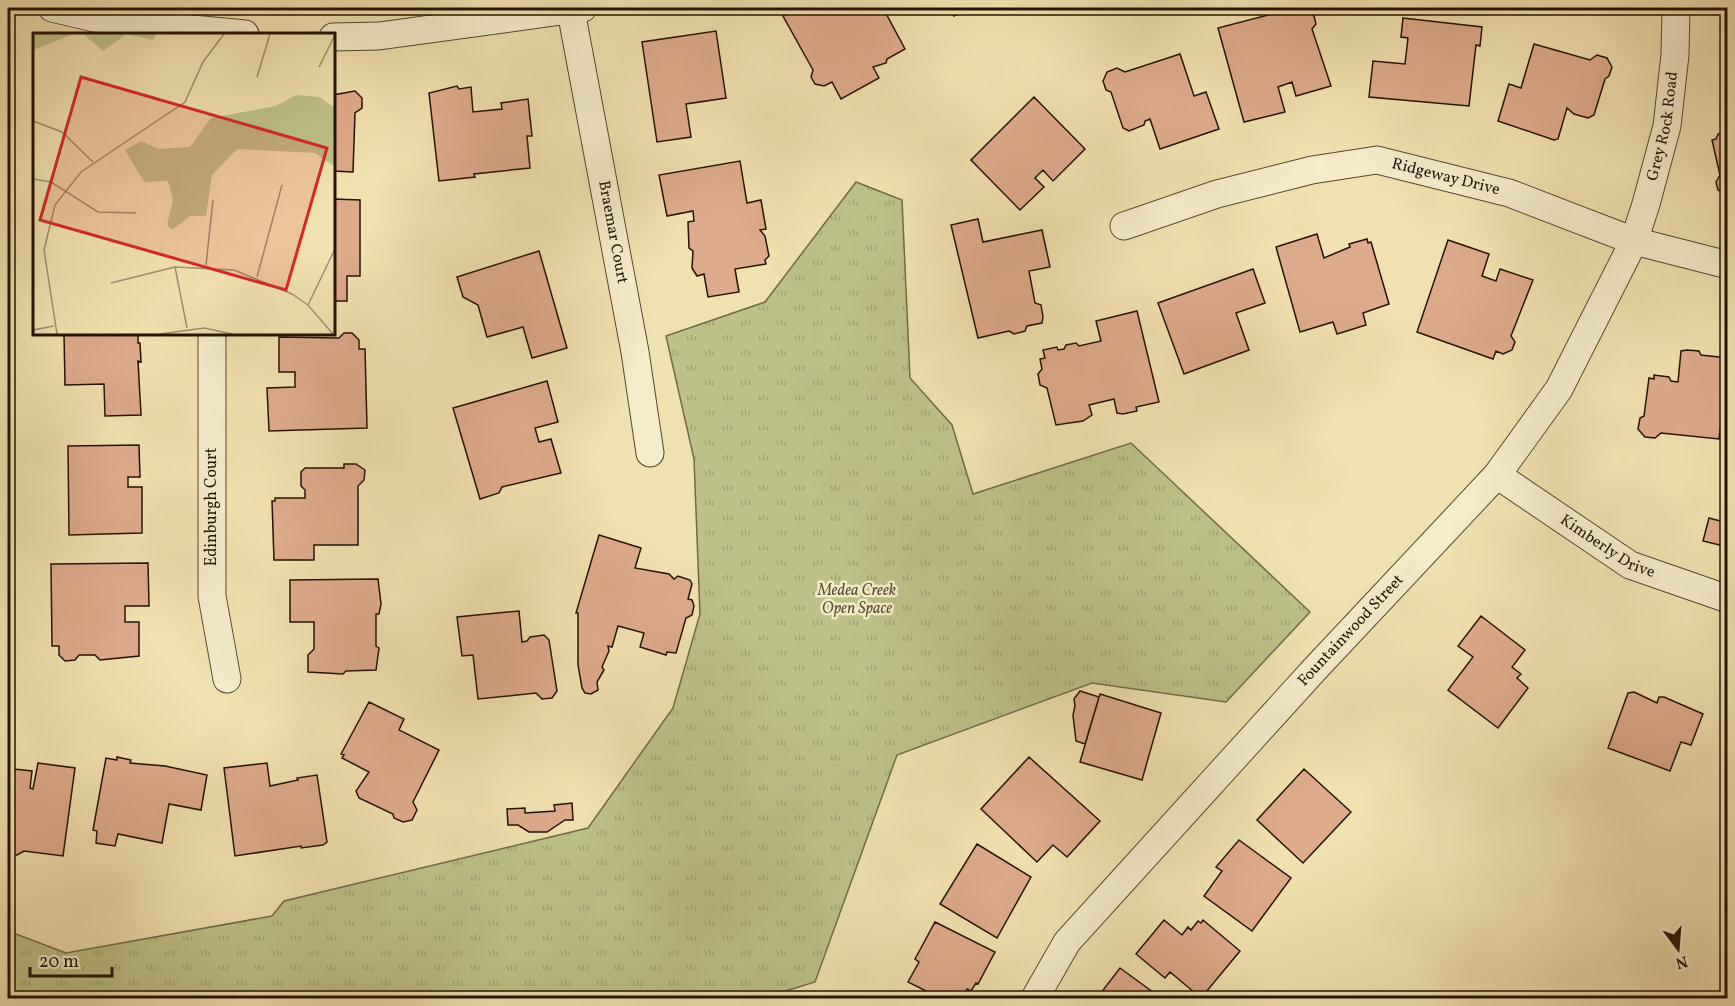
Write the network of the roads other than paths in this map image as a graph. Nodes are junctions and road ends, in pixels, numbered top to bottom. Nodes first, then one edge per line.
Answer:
1 (52, 8) edge
2 (1676, 8) edge
3 (577, 9) edge
4 (213, 33) edge
5 (334, 37) edge
6 (1124, 226) dead end
7 (1634, 241) junction
8 (1728, 265) edge
9 (212, 334) edge
10 (650, 453) dead end
11 (1497, 475) junction
12 (1728, 599) edge
13 (227, 679) dead end
14 (1035, 999) edge

1 - 4 street
2 - 7 street, Grey Rock Road
3 - 5 street
3 - 10 street, Braemar Court
6 - 7 street, Ridgeway Drive
7 - 8 street, Ridgeway Drive
7 - 11 street, Fountainwood Street
9 - 13 street, Edinburgh Court
11 - 12 street, Kimberly Drive
11 - 14 street, Fountainwood Street

